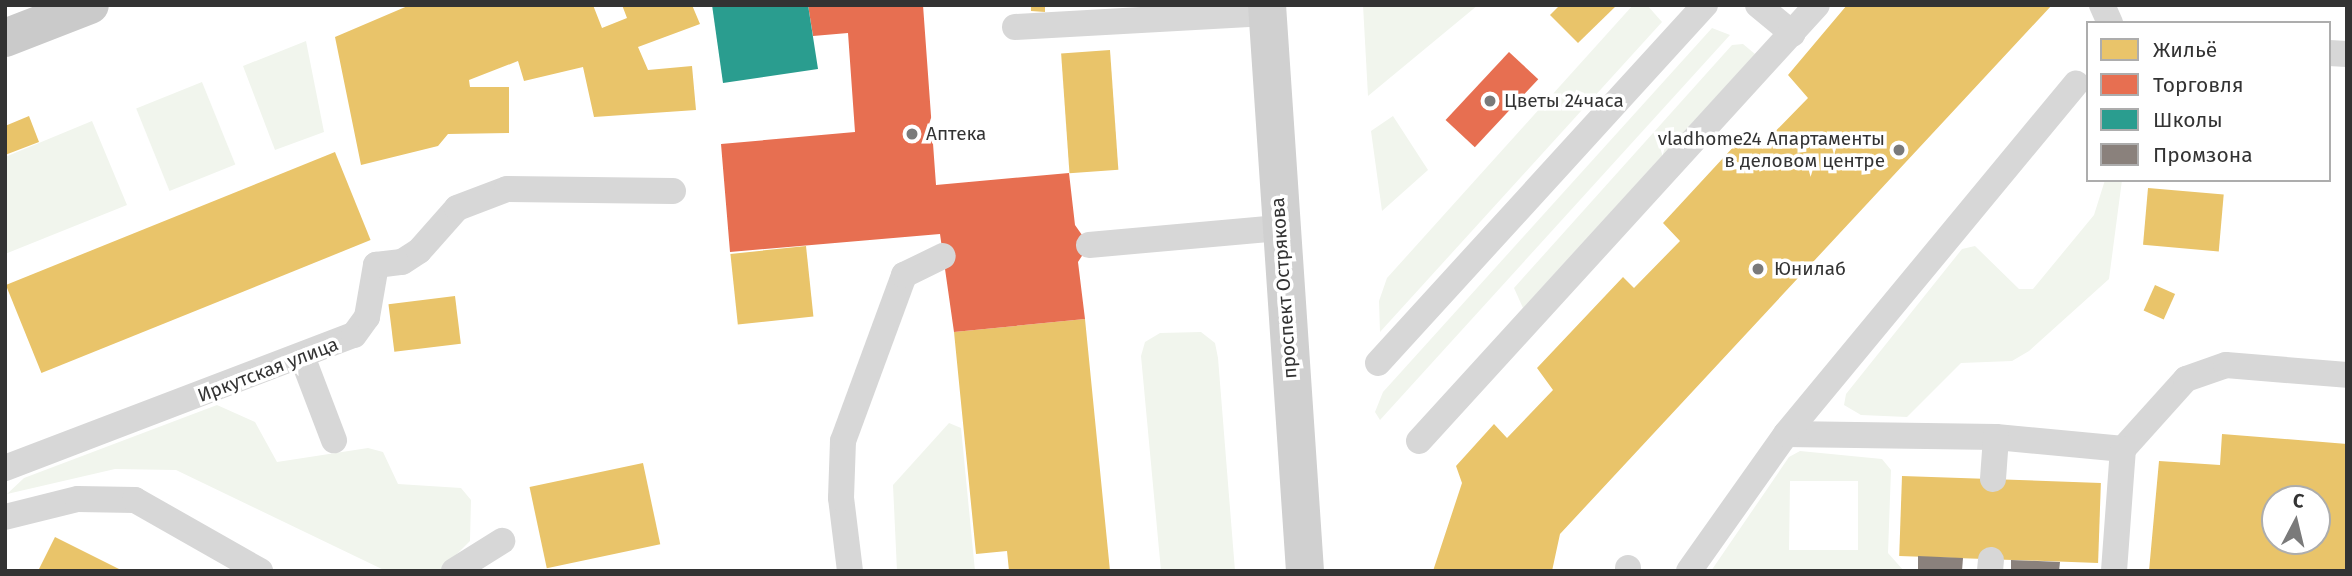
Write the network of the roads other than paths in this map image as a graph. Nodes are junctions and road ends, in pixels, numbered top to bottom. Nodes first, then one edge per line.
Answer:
1 (90, 5) edge
2 (1705, 5) edge
3 (1758, 5) edge
4 (1818, 5) edge
5 (2102, 5) edge
6 (1267, 9) edge
7 (2109, 21) edge
8 (1015, 27) dead end
9 (1793, 34) junction
10 (5, 38) edge
11 (2076, 84) dead end
12 (673, 191) dead end
13 (1280, 228) junction
14 (1089, 244) dead end
15 (943, 256) dead end
16 (303, 359) junction
17 (1378, 363) dead end
18 (2347, 375) edge
19 (1786, 434) junction
20 (1996, 437) junction
21 (334, 440) dead end
22 (1419, 441) dead end
23 (2123, 449) junction
24 (5, 468) edge
25 (1993, 479) dead end
26 (5, 517) edge
27 (502, 541) dead end
28 (260, 571) edge
29 (454, 571) edge
30 (850, 571) edge
31 (1305, 571) edge
32 (1689, 571) edge
33 (2114, 571) edge

1 - 10 main road
2 - 17 lane
3 - 9 lane
4 - 9 lane
5 - 7 lane
6 - 8 lane
6 - 13 main road, проспект Острякова
9 - 22 lane
11 - 19 lane
12 - 16 lane, Иркутская улица
13 - 14 lane
13 - 31 main road, проспект Острякова
15 - 30 lane
16 - 21 lane
16 - 24 lane, Иркутская улица
18 - 23 lane
19 - 20 lane
19 - 32 lane
20 - 23 lane
20 - 25 lane
23 - 33 lane
26 - 28 lane
27 - 29 lane

